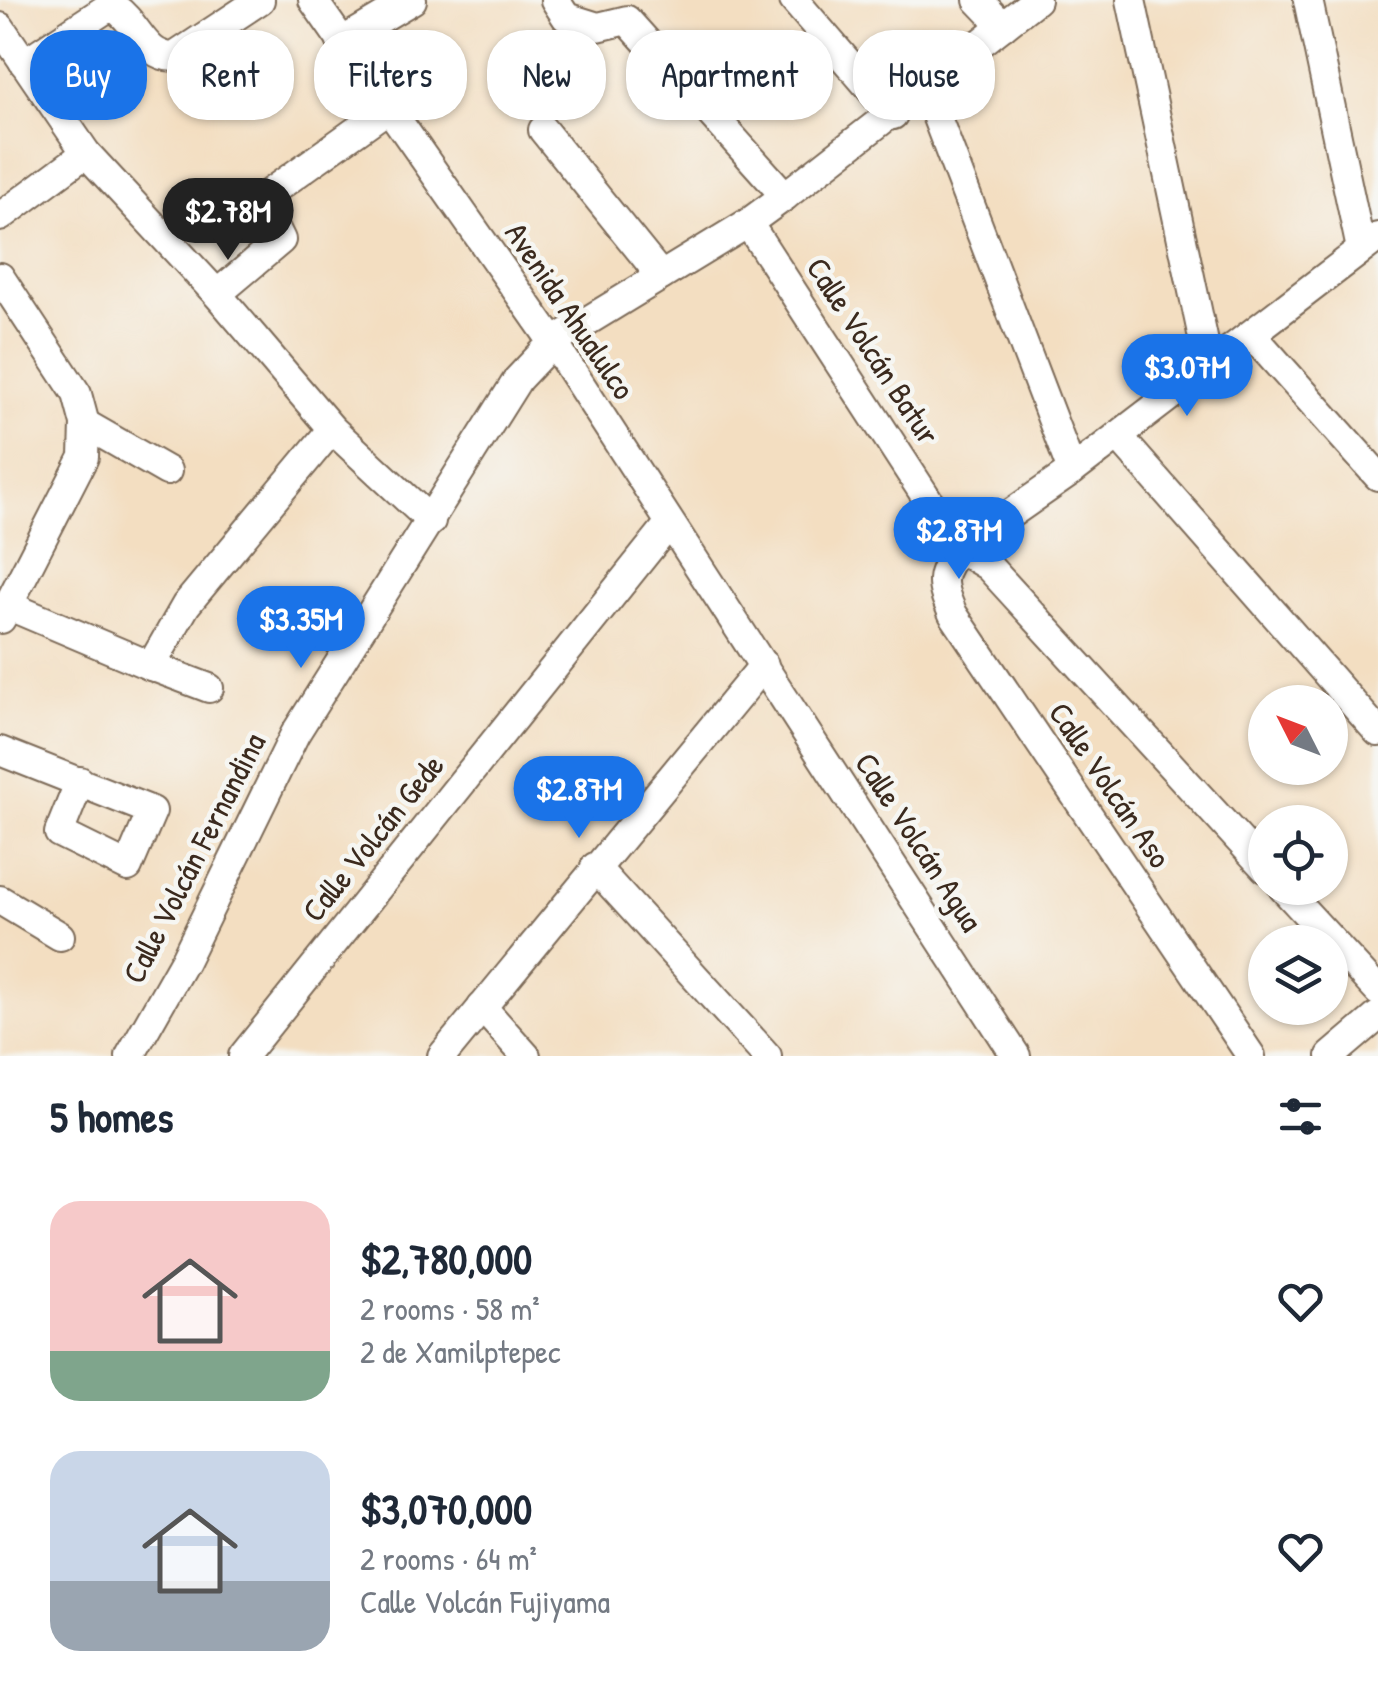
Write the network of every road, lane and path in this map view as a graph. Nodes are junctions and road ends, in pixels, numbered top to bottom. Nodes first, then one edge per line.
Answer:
1 (260, 0) edge
2 (313, 0) edge
3 (412, 0) edge
4 (556, 0) edge
5 (794, 0) edge
6 (978, 0) edge
7 (1036, 0) edge
8 (1131, 0) edge
9 (1308, 0) edge
10 (1003, 26) junction
11 (0, 28) edge
12 (333, 30) edge
13 (361, 30) edge
14 (995, 33) edge
15 (24, 62) junction
16 (853, 69) edge
17 (370, 120) edge
18 (395, 120) edge
19 (886, 120) edge
20 (938, 120) edge
21 (543, 130) dead end
22 (86, 152) junction
23 (785, 196) junction
24 (0, 217) edge
25 (748, 223) junction
26 (1370, 243) edge
27 (661, 276) junction
28 (0, 277) edge
29 (217, 294) junction
30 (1252, 335) junction
31 (552, 342) junction
32 (1209, 366) junction
33 (84, 424) junction
34 (332, 429) junction
35 (1118, 436) junction
36 (166, 471) dead end
37 (1072, 471) junction
38 (1378, 476) edge
39 (430, 521) junction
40 (669, 524) junction
41 (960, 549) junction
42 (4, 613) edge
43 (764, 665) junction
44 (151, 666) junction
45 (209, 688) dead end
46 (1378, 732) edge
47 (0, 751) edge
48 (80, 781) junction
49 (1248, 849) edge
50 (595, 867) junction
51 (0, 900) edge
52 (1299, 905) edge
53 (60, 936) dead end
54 (1378, 991) edge
55 (482, 1006) junction
56 (1378, 1016) edge
57 (130, 1056) edge
58 (243, 1056) edge
59 (442, 1056) edge
60 (526, 1056) edge
61 (767, 1056) edge
62 (1016, 1056) edge
63 (1251, 1056) edge
64 (1332, 1056) edge

1 - 15 street
2 - 12 street, Avenida Ahualulco
3 - 13 street
4 - 23 street
5 - 16 street
6 - 10 street
7 - 10 street, Calle Volcán Fernandina
8 - 32 street
9 - 26 street
10 - 14 street, Calle Volcán Fernandina
11 - 15 street
15 - 22 street
17 - 29 street
18 - 31 street, Avenida Ahualulco
19 - 23 street, Calle Volcán Fernandina
20 - 37 street
21 - 27 street
22 - 24 street
22 - 29 street
23 - 25 street, Calle Volcán Fernandina
25 - 27 street, Calle Volcán Fernandina
25 - 41 street, Calle Volcán Batur
26 - 30 street
27 - 31 street, Calle Volcán Fernandina
28 - 33 street
29 - 34 street
30 - 32 street
30 - 38 street
31 - 39 street, Calle Volcán Fernandina
31 - 40 street, Avenida Ahualulco
32 - 35 street
33 - 36 street
33 - 42 street
34 - 39 street
34 - 44 street
35 - 37 street
35 - 46 street
37 - 41 street
39 - 57 street, Calle Volcán Fernandina
40 - 43 street, Avenida Ahualulco
40 - 58 street, Calle Volcán Gede
41 - 49 street, Calle Volcán Batur
41 - 63 street, Calle Volcán Aso
42 - 44 street
43 - 50 street
43 - 62 street, Calle Volcán Agua
44 - 45 street
47 - 48 street
48 - 48 street
50 - 55 street
50 - 61 street
51 - 53 street
52 - 54 street
55 - 59 street
55 - 60 street
56 - 64 street

